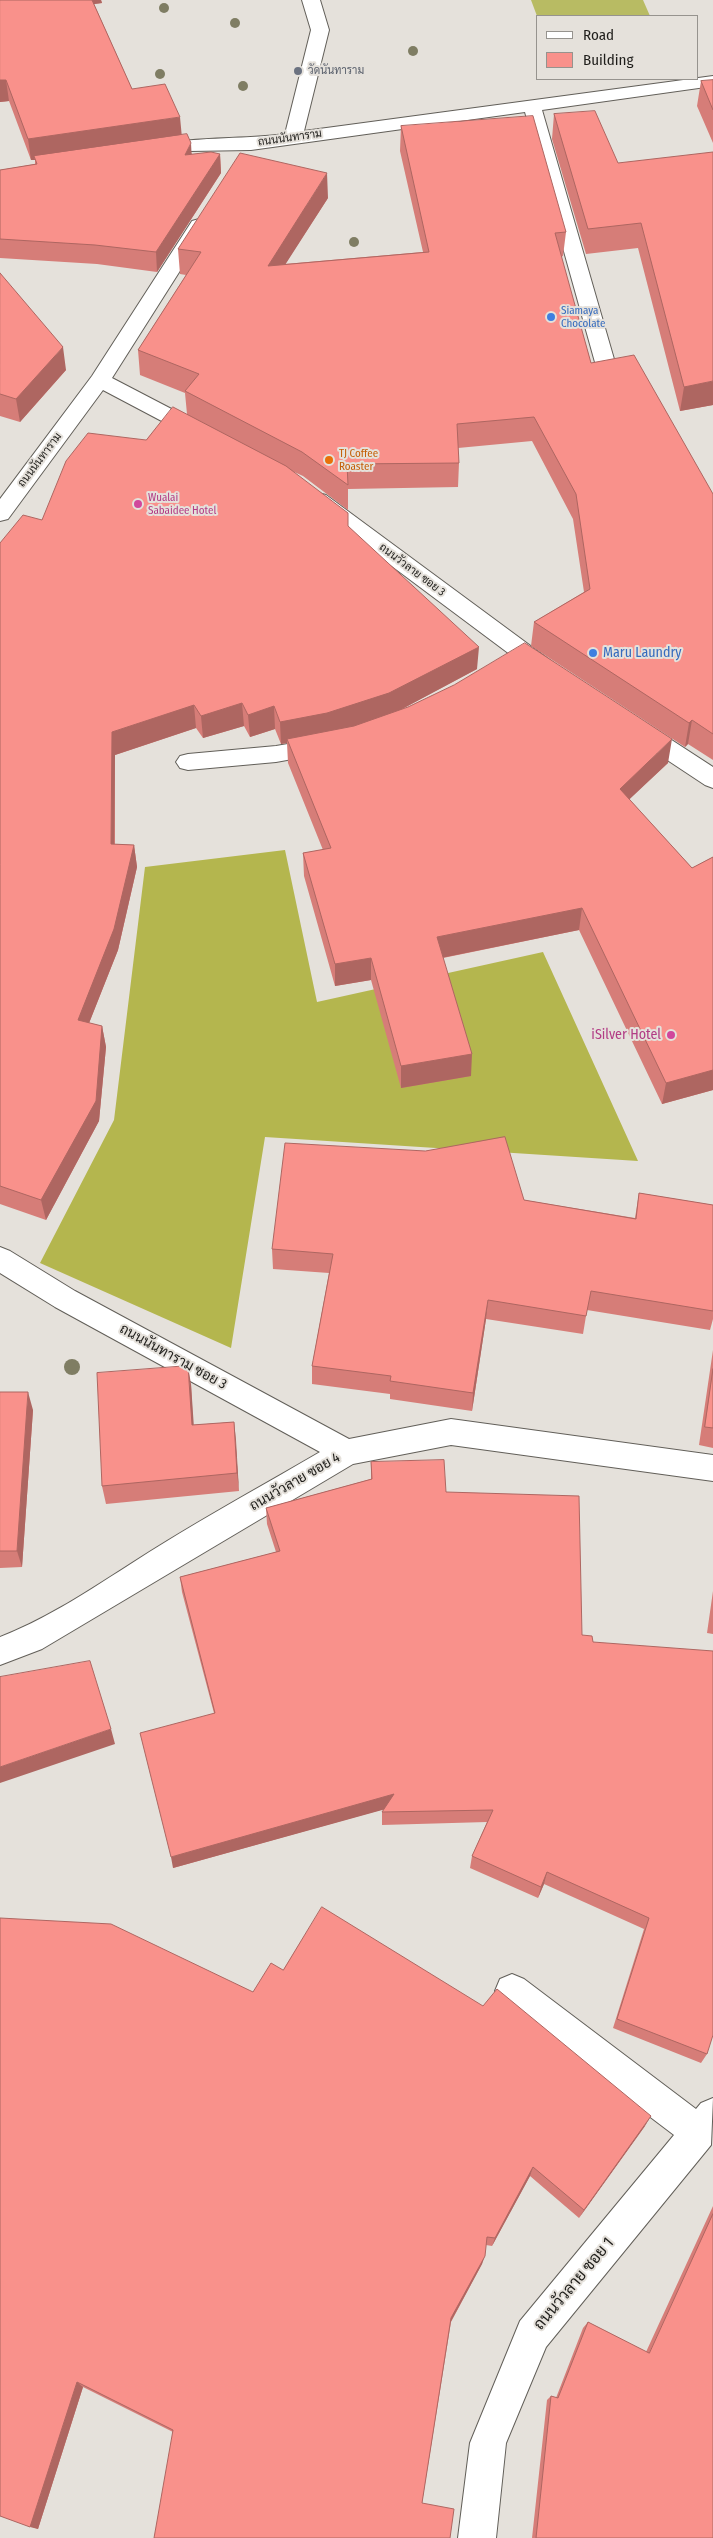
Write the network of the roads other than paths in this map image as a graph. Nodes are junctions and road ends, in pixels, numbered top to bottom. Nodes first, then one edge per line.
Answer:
1 (311, 0) edge
2 (713, 81) edge
3 (532, 106) junction
4 (293, 138) junction
5 (132, 154) edge
6 (210, 209) edge
7 (608, 373) edge
8 (100, 380) junction
9 (216, 441) edge
10 (303, 489) edge
11 (0, 514) edge
12 (565, 682) edge
13 (623, 720) edge
14 (344, 741) edge
15 (188, 762) dead end
16 (713, 779) edge
17 (0, 1259) edge
18 (348, 1452) junction
19 (713, 1468) edge
20 (0, 1651) edge
21 (512, 1991) dead end
22 (706, 2124) edge
23 (477, 2538) edge

1 - 4 street
2 - 3 street, ถนนนันทาราม
3 - 4 street, ถนนนันทาราม
3 - 7 street
4 - 5 street, ถนนนันทาราม
6 - 8 street, ถนนนันทาราม
8 - 9 street
8 - 11 street, ถนนนันทาราม
10 - 12 street, ถนนวัวลาย ซอย 3
13 - 16 street
14 - 15 street
17 - 18 street, ถนนนันทาราม ซอย 3
18 - 19 street, ถนนวัวลาย ซอย 4
18 - 20 street, ถนนวัวลาย ซอย 4
21 - 22 street
22 - 23 street, ถนนวัวลาย ซอย 1

